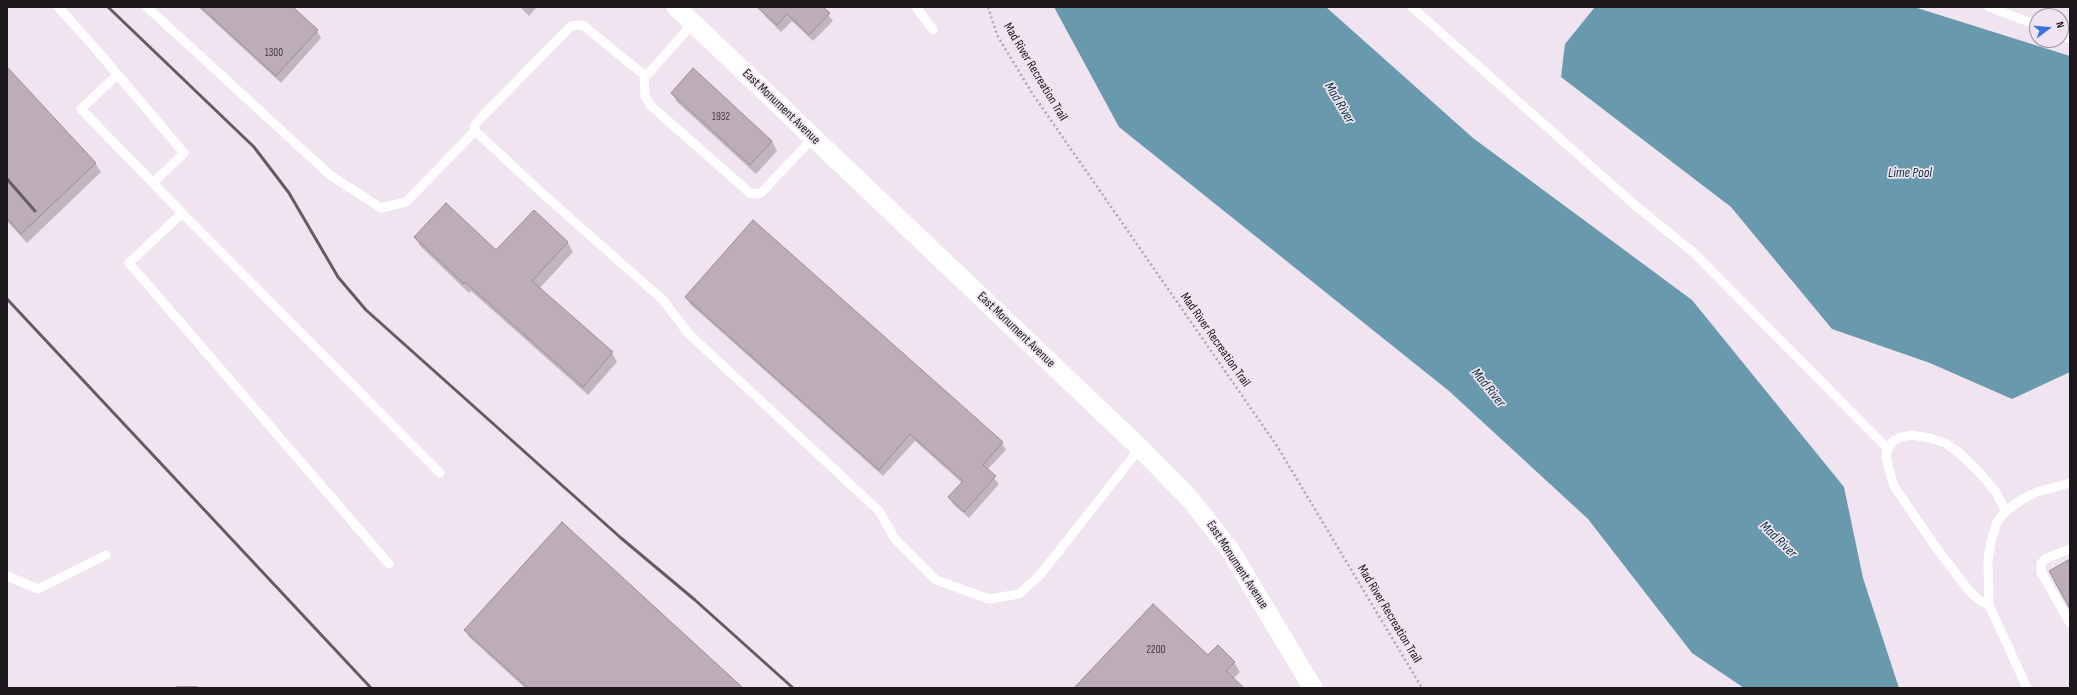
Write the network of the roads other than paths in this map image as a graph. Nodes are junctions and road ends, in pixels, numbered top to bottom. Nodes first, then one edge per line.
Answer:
1 (58, 7) edge
2 (147, 7) edge
3 (676, 7) edge
4 (916, 7) edge
5 (1412, 7) edge
6 (1989, 7) edge
7 (2029, 22) edge
8 (693, 23) junction
9 (932, 30) dead end
10 (118, 74) junction
11 (644, 75) junction
12 (476, 131) junction
13 (813, 138) junction
14 (153, 183) junction
15 (182, 213) junction
16 (1140, 448) junction
17 (1888, 449) junction
18 (440, 473) dead end
19 (2070, 483) edge
20 (2006, 511) junction
21 (2070, 549) edge
22 (106, 555) dead end
23 (389, 564) dead end
24 (7, 576) edge
25 (1989, 605) junction
26 (2070, 623) edge
27 (1313, 688) edge
28 (2027, 688) edge

1 - 10 lane
2 - 12 lane
3 - 8 street, East Monument Avenue
4 - 9 lane
5 - 17 lane
6 - 7 lane
8 - 11 lane
8 - 13 street, East Monument Avenue
10 - 14 lane
10 - 14 lane
11 - 12 lane
11 - 13 lane
12 - 16 lane
13 - 16 street, East Monument Avenue
14 - 15 lane
15 - 18 lane
15 - 23 lane
16 - 27 street, East Monument Avenue
17 - 20 lane
17 - 25 lane
19 - 20 lane
20 - 25 lane
21 - 26 lane
22 - 24 lane
25 - 28 lane

